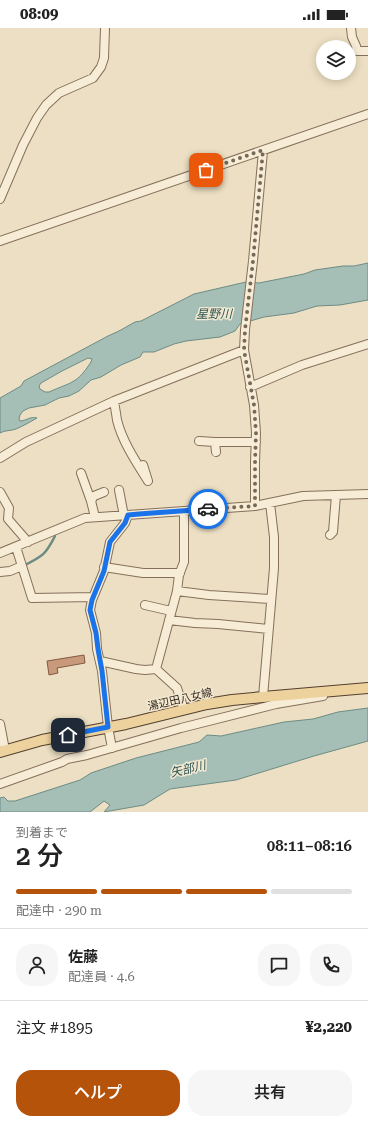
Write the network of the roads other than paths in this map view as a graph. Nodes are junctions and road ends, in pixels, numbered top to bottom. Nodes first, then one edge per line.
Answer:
1 (105, 28) edge
2 (351, 28) edge
3 (368, 51) edge
4 (368, 114) edge
5 (263, 150) junction
6 (0, 199) edge
7 (0, 241) edge
8 (368, 344) edge
9 (244, 350) junction
10 (250, 387) junction
11 (114, 401) junction
12 (199, 441) dead end
13 (215, 442) junction
14 (256, 442) junction
15 (216, 452) dead end
16 (0, 458) edge
17 (143, 465) dead end
18 (81, 473) dead end
19 (119, 490) dead end
20 (0, 492) edge
21 (104, 492) dead end
22 (368, 494) edge
23 (336, 495) junction
24 (92, 501) junction
25 (270, 503) junction
26 (255, 506) junction
27 (184, 511) junction
28 (126, 515) junction
29 (95, 517) junction
30 (330, 536) dead end
31 (28, 542) junction
32 (16, 547) junction
33 (0, 553) edge
34 (22, 566) junction
35 (104, 567) junction
36 (0, 572) edge
37 (180, 573) junction
38 (176, 591) junction
39 (93, 597) junction
40 (270, 599) junction
41 (145, 605) dead end
42 (171, 611) junction
43 (169, 620) junction
44 (268, 629) junction
45 (100, 661) junction
46 (156, 669) junction
47 (368, 688) edge
48 (347, 690) junction
49 (259, 697) junction
50 (184, 710) junction
51 (256, 710) junction
52 (0, 724) edge
53 (108, 727) junction
54 (112, 748) junction
55 (3, 751) edge
56 (0, 784) edge

1 - 6 street
2 - 3 street
4 - 5 street
5 - 7 street
5 - 9 street
8 - 10 street
9 - 10 street
9 - 11 street
10 - 14 street
11 - 16 street
11 - 17 street
12 - 13 street
13 - 14 street
13 - 15 street
14 - 26 street
18 - 24 street
19 - 28 street
20 - 31 street
21 - 24 street
22 - 23 street
23 - 25 street
23 - 30 street
24 - 29 street
25 - 26 street
25 - 40 street
26 - 27 street
27 - 28 street
27 - 37 street
28 - 29 street
28 - 35 street
29 - 31 street
31 - 32 street
32 - 33 street
32 - 34 street
34 - 36 street
34 - 39 street
35 - 37 street
35 - 39 street
37 - 38 street
38 - 40 street
38 - 42 street
39 - 45 street
40 - 44 street
41 - 42 street
42 - 43 street
43 - 44 street
43 - 46 street
44 - 49 street
45 - 46 street
45 - 53 street
46 - 50 street
47 - 48 main road, 湯辺田八女線
48 - 49 main road, 湯辺田八女線
48 - 51 street
49 - 50 main road, 湯辺田八女線
49 - 51 street
50 - 53 main road, 湯辺田八女線
51 - 54 street
52 - 55 street
53 - 54 street
53 - 55 main road, 湯辺田八女線
54 - 56 street

